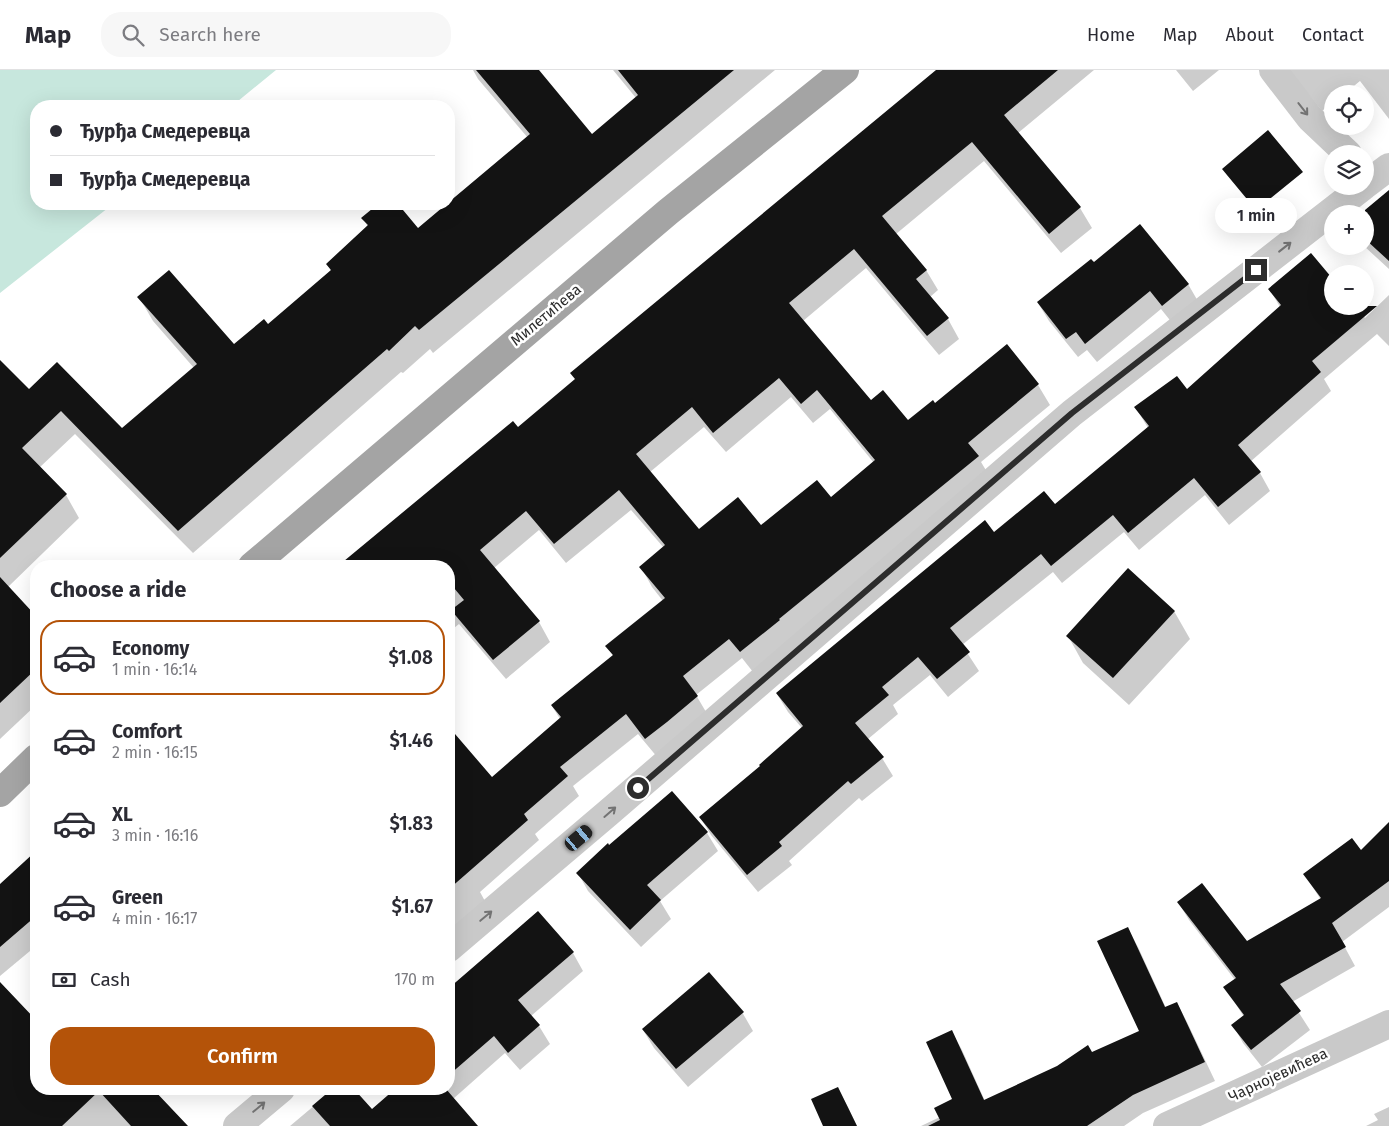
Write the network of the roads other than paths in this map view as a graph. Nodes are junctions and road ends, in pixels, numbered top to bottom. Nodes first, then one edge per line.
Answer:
1 (845, 70) edge
2 (1273, 70) edge
3 (1338, 145) edge
4 (1375, 177) edge
5 (259, 560) edge
6 (30, 764) edge
7 (0, 793) edge
8 (455, 943) edge
9 (1389, 1024) edge
10 (274, 1095) edge
11 (238, 1126) edge
12 (1167, 1126) edge

1 - 5 main road, Милетићева
2 -> 3 street
8 -> 4 street
6 - 7 main road
9 - 12 street, Чарнојевићева
11 -> 10 street

